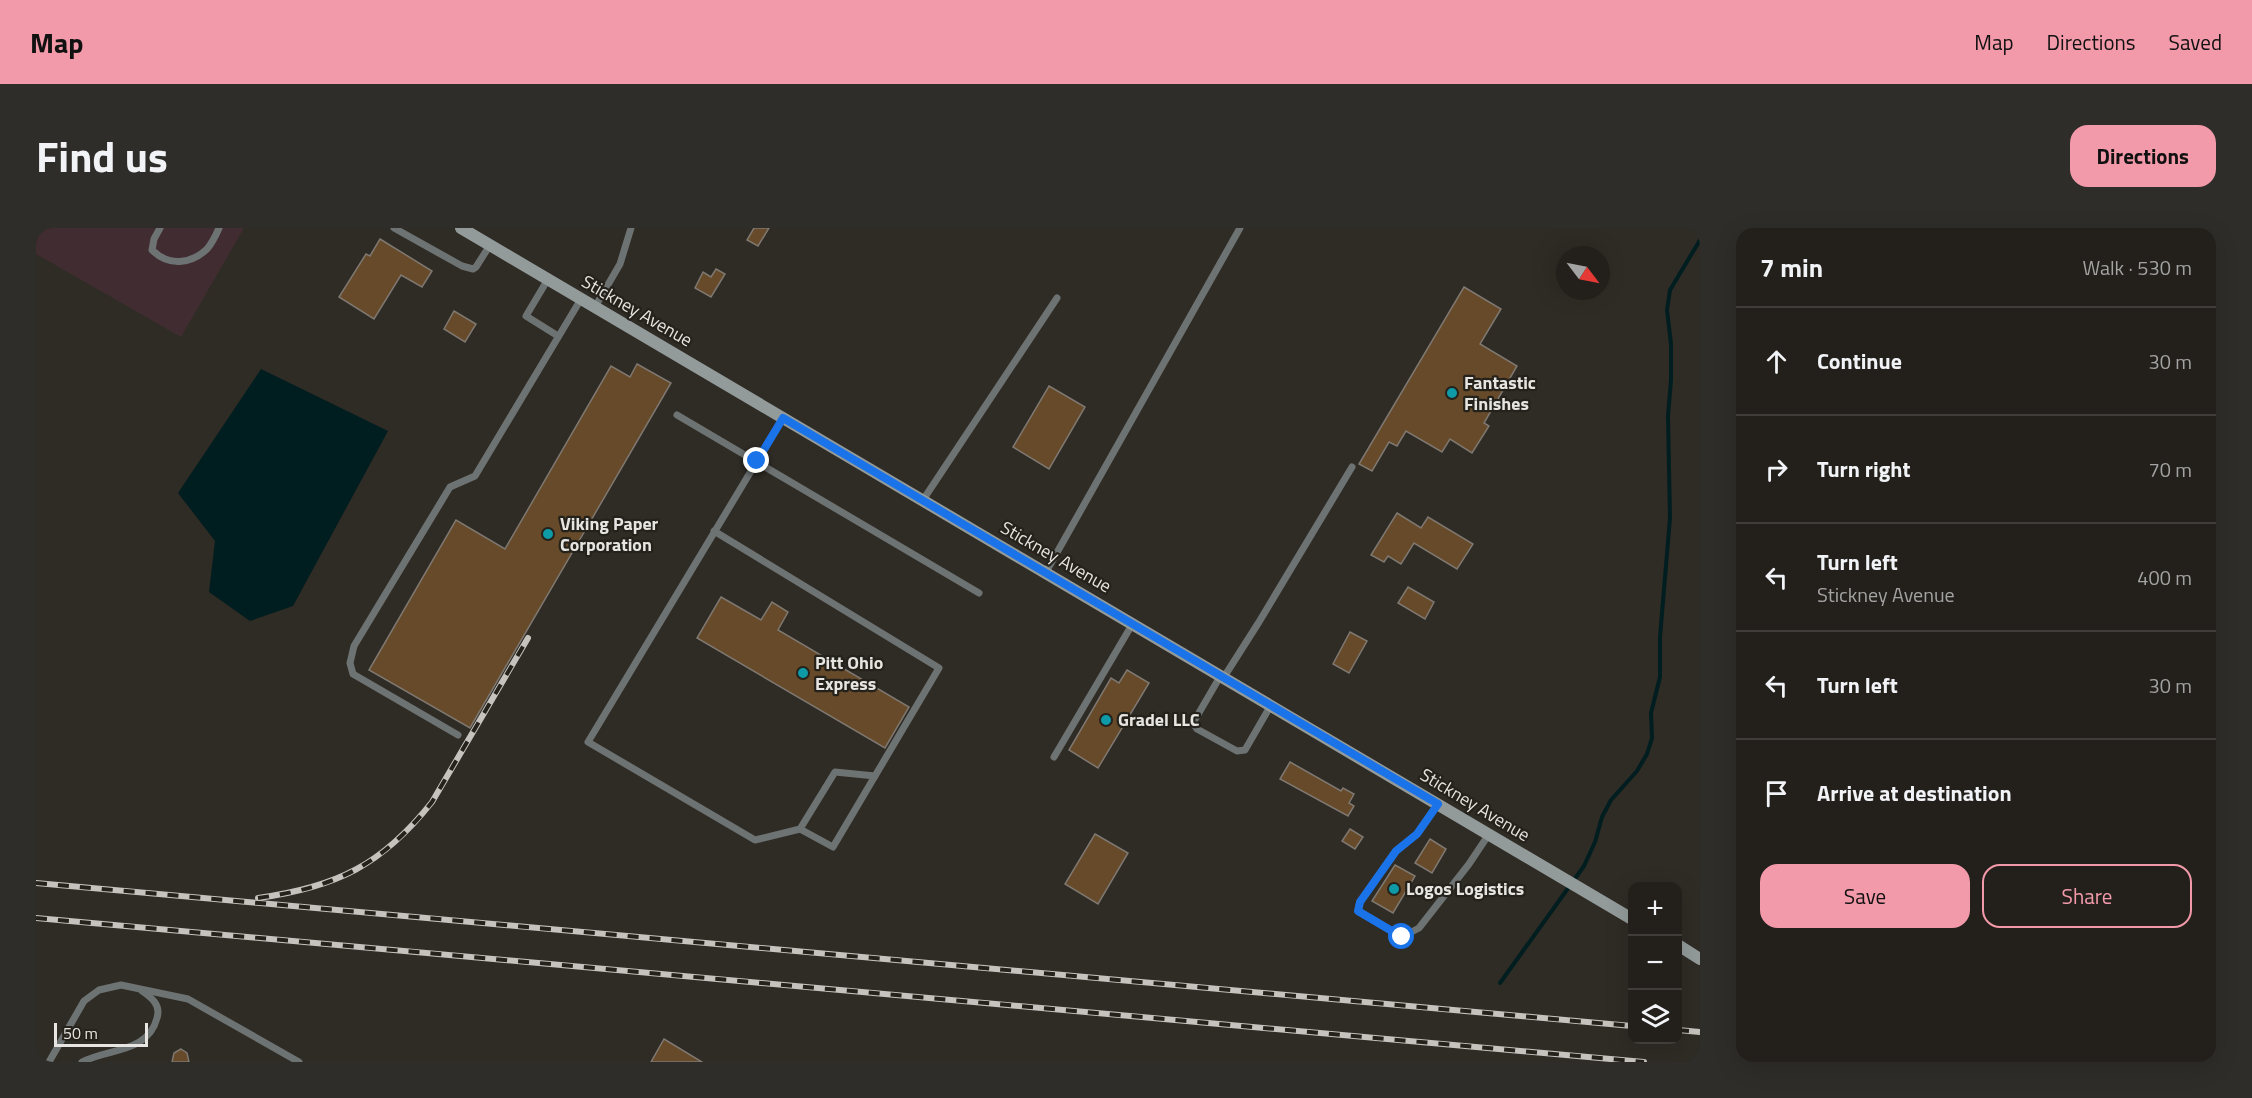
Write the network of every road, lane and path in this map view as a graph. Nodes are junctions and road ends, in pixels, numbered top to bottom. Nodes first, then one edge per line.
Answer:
1 (160, 228) edge
2 (219, 228) edge
3 (394, 228) edge
4 (460, 228) edge
5 (631, 228) edge
6 (1240, 228) edge
7 (490, 245) junction
8 (548, 279) junction
9 (1057, 298) dead end
10 (580, 299) junction
11 (595, 307) junction
12 (558, 336) junction
13 (677, 415) dead end
14 (783, 418) junction
15 (757, 461) junction
16 (1352, 467) dead end
17 (923, 500) junction
18 (714, 531) junction
19 (1046, 572) junction
20 (979, 593) dead end
21 (1133, 623) junction
22 (1223, 676) junction
23 (1271, 704) junction
24 (458, 735) dead end
25 (1054, 757) dead end
26 (875, 776) junction
27 (1438, 804) junction
28 (800, 829) junction
29 (1489, 834) junction
30 (1628, 917) edge
31 (1682, 948) edge
32 (1700, 958) edge
33 (138, 988) junction
34 (49, 1062) edge
35 (82, 1062) edge
36 (299, 1062) edge

1 - 2 lane
3 - 7 lane
4 - 7 street, Stickney Avenue
5 - 11 lane
6 - 19 lane
7 - 8 street, Stickney Avenue
8 - 10 street, Stickney Avenue
8 - 12 lane
9 - 17 lane
10 - 11 street, Stickney Avenue
10 - 12 lane
11 - 14 street, Stickney Avenue
12 - 24 lane
13 - 15 lane
14 - 15 lane
14 - 17 street, Stickney Avenue
15 - 18 lane
15 - 20 lane
16 - 22 lane
17 - 19 street, Stickney Avenue
18 - 26 lane
18 - 28 lane
19 - 21 street, Stickney Avenue
21 - 22 street, Stickney Avenue
21 - 25 lane
22 - 23 street, Stickney Avenue
22 - 23 lane
23 - 27 street, Stickney Avenue
26 - 28 lane
26 - 28 lane
27 - 29 street, Stickney Avenue
27 - 29 lane
29 - 30 street, Stickney Avenue
31 - 32 street
33 - 34 lane
33 - 35 lane
33 - 36 lane

